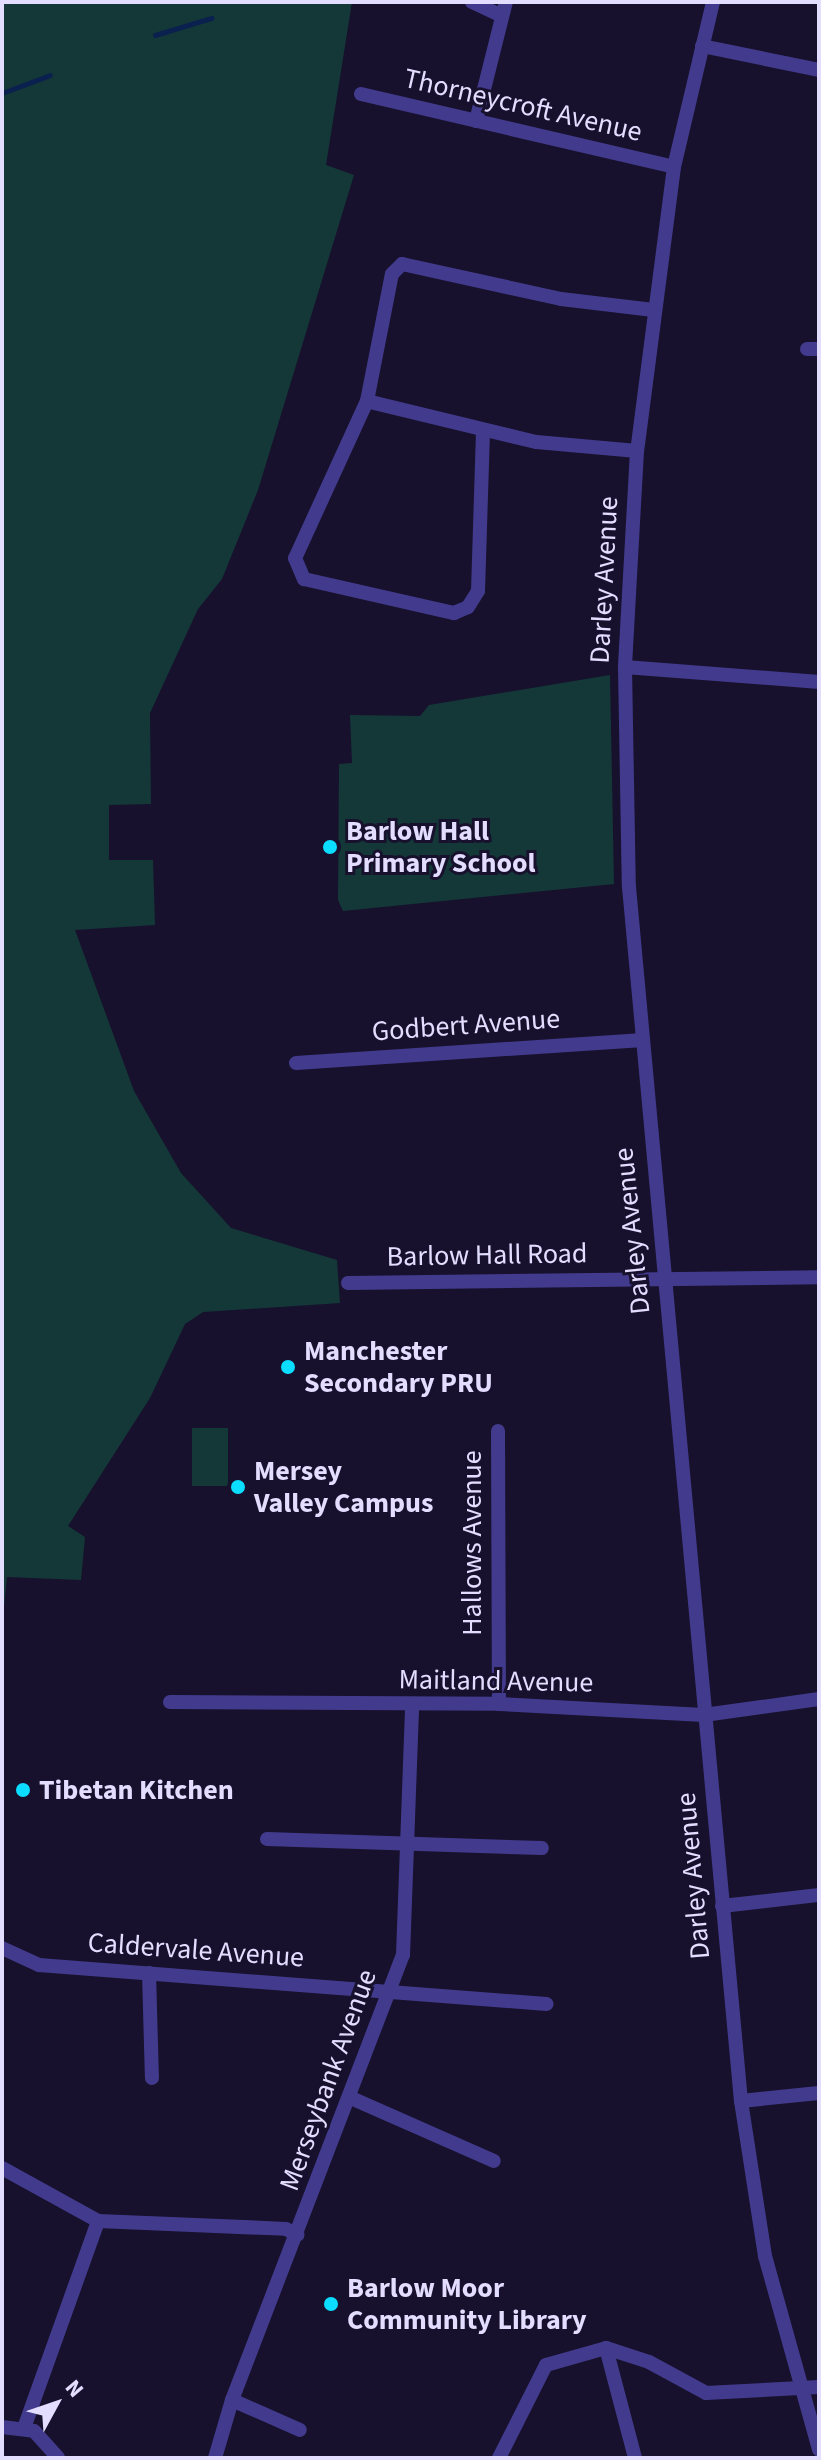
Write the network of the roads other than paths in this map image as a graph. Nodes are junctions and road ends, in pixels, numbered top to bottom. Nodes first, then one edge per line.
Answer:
1 (472, 2) edge
2 (713, 2) edge
3 (504, 9) edge
4 (702, 46) junction
5 (819, 70) edge
6 (361, 94) dead end
7 (476, 121) junction
8 (674, 167) junction
9 (653, 310) junction
10 (367, 401) junction
11 (483, 431) junction
12 (637, 451) junction
13 (625, 667) junction
14 (819, 682) edge
15 (639, 1040) junction
16 (296, 1063) dead end
17 (819, 1277) edge
18 (663, 1278) junction
19 (348, 1283) dead end
20 (498, 1431) dead end
21 (819, 1699) edge
22 (170, 1702) dead end
23 (499, 1704) junction
24 (412, 1705) junction
25 (704, 1715) junction
26 (267, 1839) dead end
27 (406, 1846) junction
28 (542, 1848) dead end
29 (819, 1895) edge
30 (722, 1906) junction
31 (2, 1948) edge
32 (149, 1973) junction
33 (389, 1990) junction
34 (547, 2004) dead end
35 (152, 2078) dead end
36 (819, 2093) edge
37 (351, 2098) junction
38 (741, 2101) junction
39 (494, 2161) dead end
40 (2, 2168) edge
41 (98, 2221) junction
42 (298, 2235) junction
43 (606, 2348) junction
44 (819, 2387) edge
45 (802, 2389) junction
46 (232, 2400) junction
47 (2, 2427) edge
48 (24, 2428) junction
49 (300, 2430) dead end
50 (819, 2450) edge
51 (58, 2458) edge
52 (215, 2458) edge
53 (499, 2458) edge
54 (635, 2458) edge

1 - 3 street
2 - 4 street, Darley Avenue
3 - 7 street
4 - 5 street
4 - 8 street, Darley Avenue
6 - 7 street, Thorneycroft Avenue
7 - 8 street, Thorneycroft Avenue
8 - 9 street, Darley Avenue
9 - 10 street
9 - 12 street, Darley Avenue
10 - 11 street
10 - 11 street
11 - 12 street
12 - 13 street, Darley Avenue
13 - 14 street
13 - 15 street, Darley Avenue
15 - 16 street, Godbert Avenue
15 - 18 street, Darley Avenue
17 - 18 street, Barlow Hall Road
18 - 19 street, Barlow Hall Road
18 - 25 street, Darley Avenue
20 - 23 street, Hallows Avenue
21 - 25 street, Maitland Avenue
22 - 24 street, Maitland Avenue
23 - 24 street, Maitland Avenue
23 - 25 street, Maitland Avenue
24 - 27 street, Merseybank Avenue
25 - 30 street, Darley Avenue
26 - 27 street
27 - 28 street
27 - 33 street, Merseybank Avenue
29 - 30 street
30 - 38 street, Darley Avenue
31 - 32 street, Caldervale Avenue
32 - 33 street, Caldervale Avenue
32 - 35 street
33 - 34 street, Caldervale Avenue
33 - 37 street, Merseybank Avenue
36 - 38 street
37 - 39 street
37 - 42 street, Merseybank Avenue
38 - 45 street, Darley Avenue
40 - 41 street
41 - 42 street
41 - 48 street
42 - 46 street, Merseybank Avenue
43 - 45 street
43 - 53 street
43 - 54 street
44 - 45 street
45 - 50 street, Darley Avenue
46 - 49 street
46 - 52 street, Merseybank Avenue
47 - 48 street
48 - 51 street

